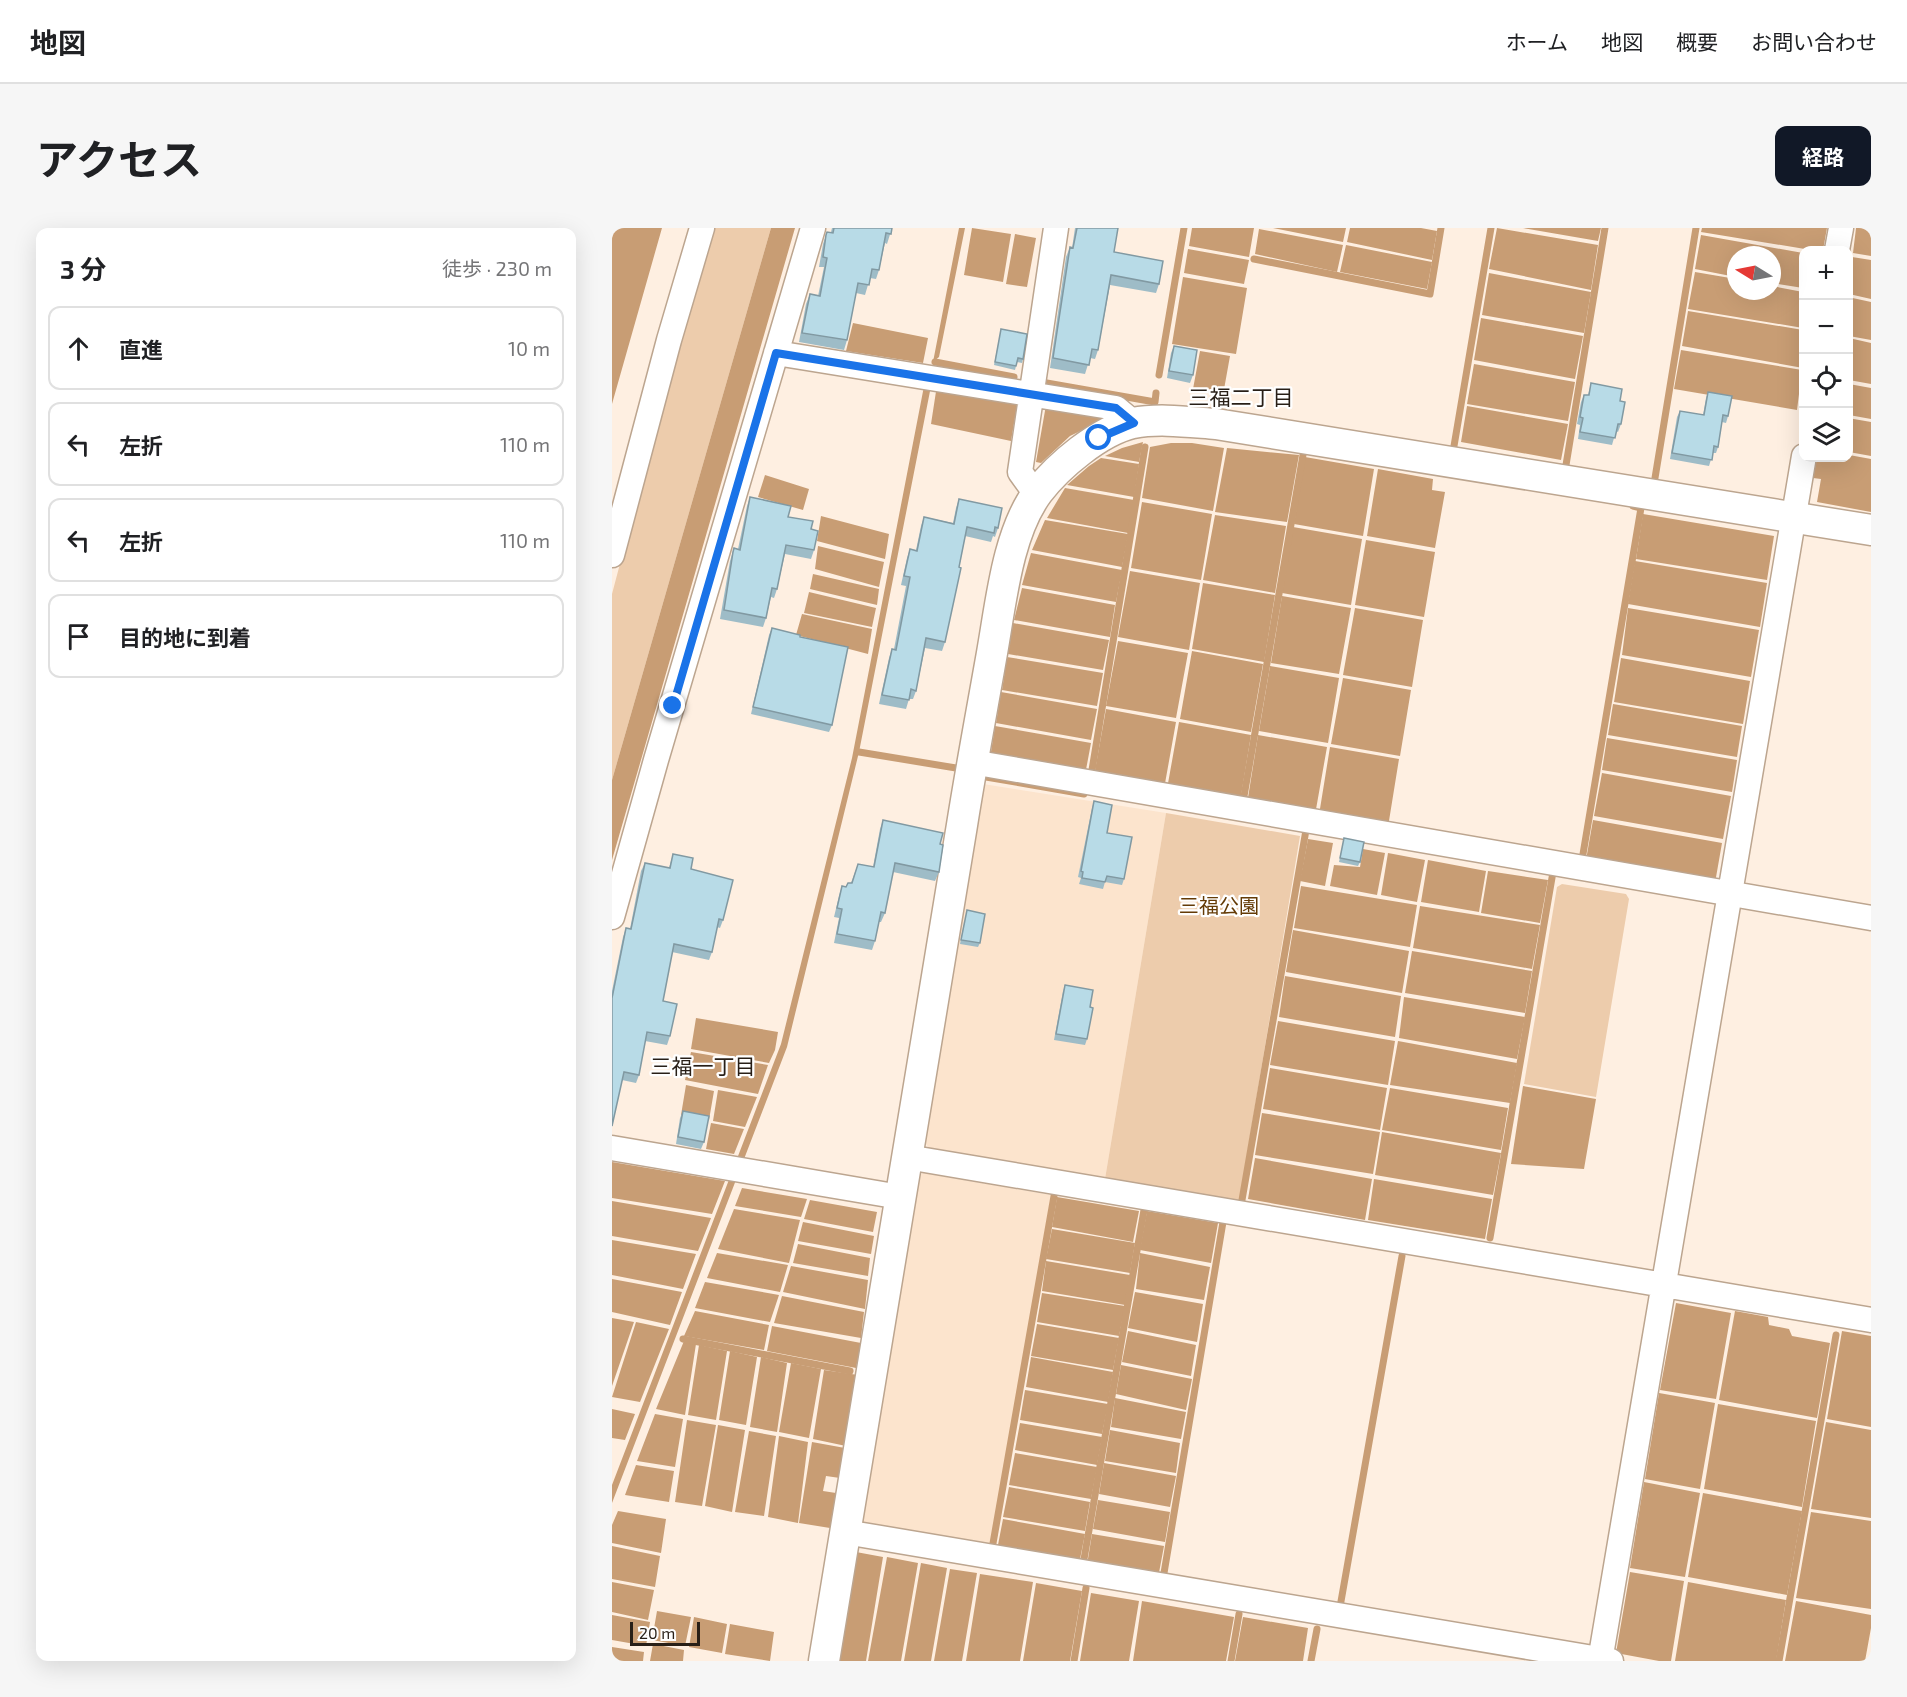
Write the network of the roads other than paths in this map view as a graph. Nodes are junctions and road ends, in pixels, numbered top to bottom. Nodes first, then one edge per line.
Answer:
1 (702, 228) edge
2 (813, 228) edge
3 (1056, 228) edge
4 (1841, 228) edge
5 (1838, 246) edge
6 (776, 353) junction
7 (1032, 394) junction
8 (1134, 423) junction
9 (1802, 462) edge
10 (1036, 494) junction
11 (1794, 517) junction
12 (1871, 530) edge
13 (612, 555) edge
14 (972, 762) junction
15 (1729, 894) junction
16 (612, 917) edge
17 (1871, 918) edge
18 (612, 1148) edge
19 (907, 1157) junction
20 (900, 1197) junction
21 (1663, 1284) junction
22 (1871, 1320) edge
23 (845, 1532) junction
24 (1604, 1660) edge
25 (824, 1661) edge

1 - 13 street
2 - 6 street
3 - 7 street
4 - 5 street
6 - 7 street
6 - 16 street
7 - 8 street
7 - 10 street
8 - 10 street
8 - 11 street
9 - 11 street
10 - 14 street
11 - 12 street
11 - 15 street
14 - 15 street
14 - 19 street
15 - 17 street
15 - 21 street
18 - 20 street
19 - 20 street
19 - 21 street
20 - 23 street
21 - 22 street
21 - 24 street
23 - 24 street
23 - 25 street

